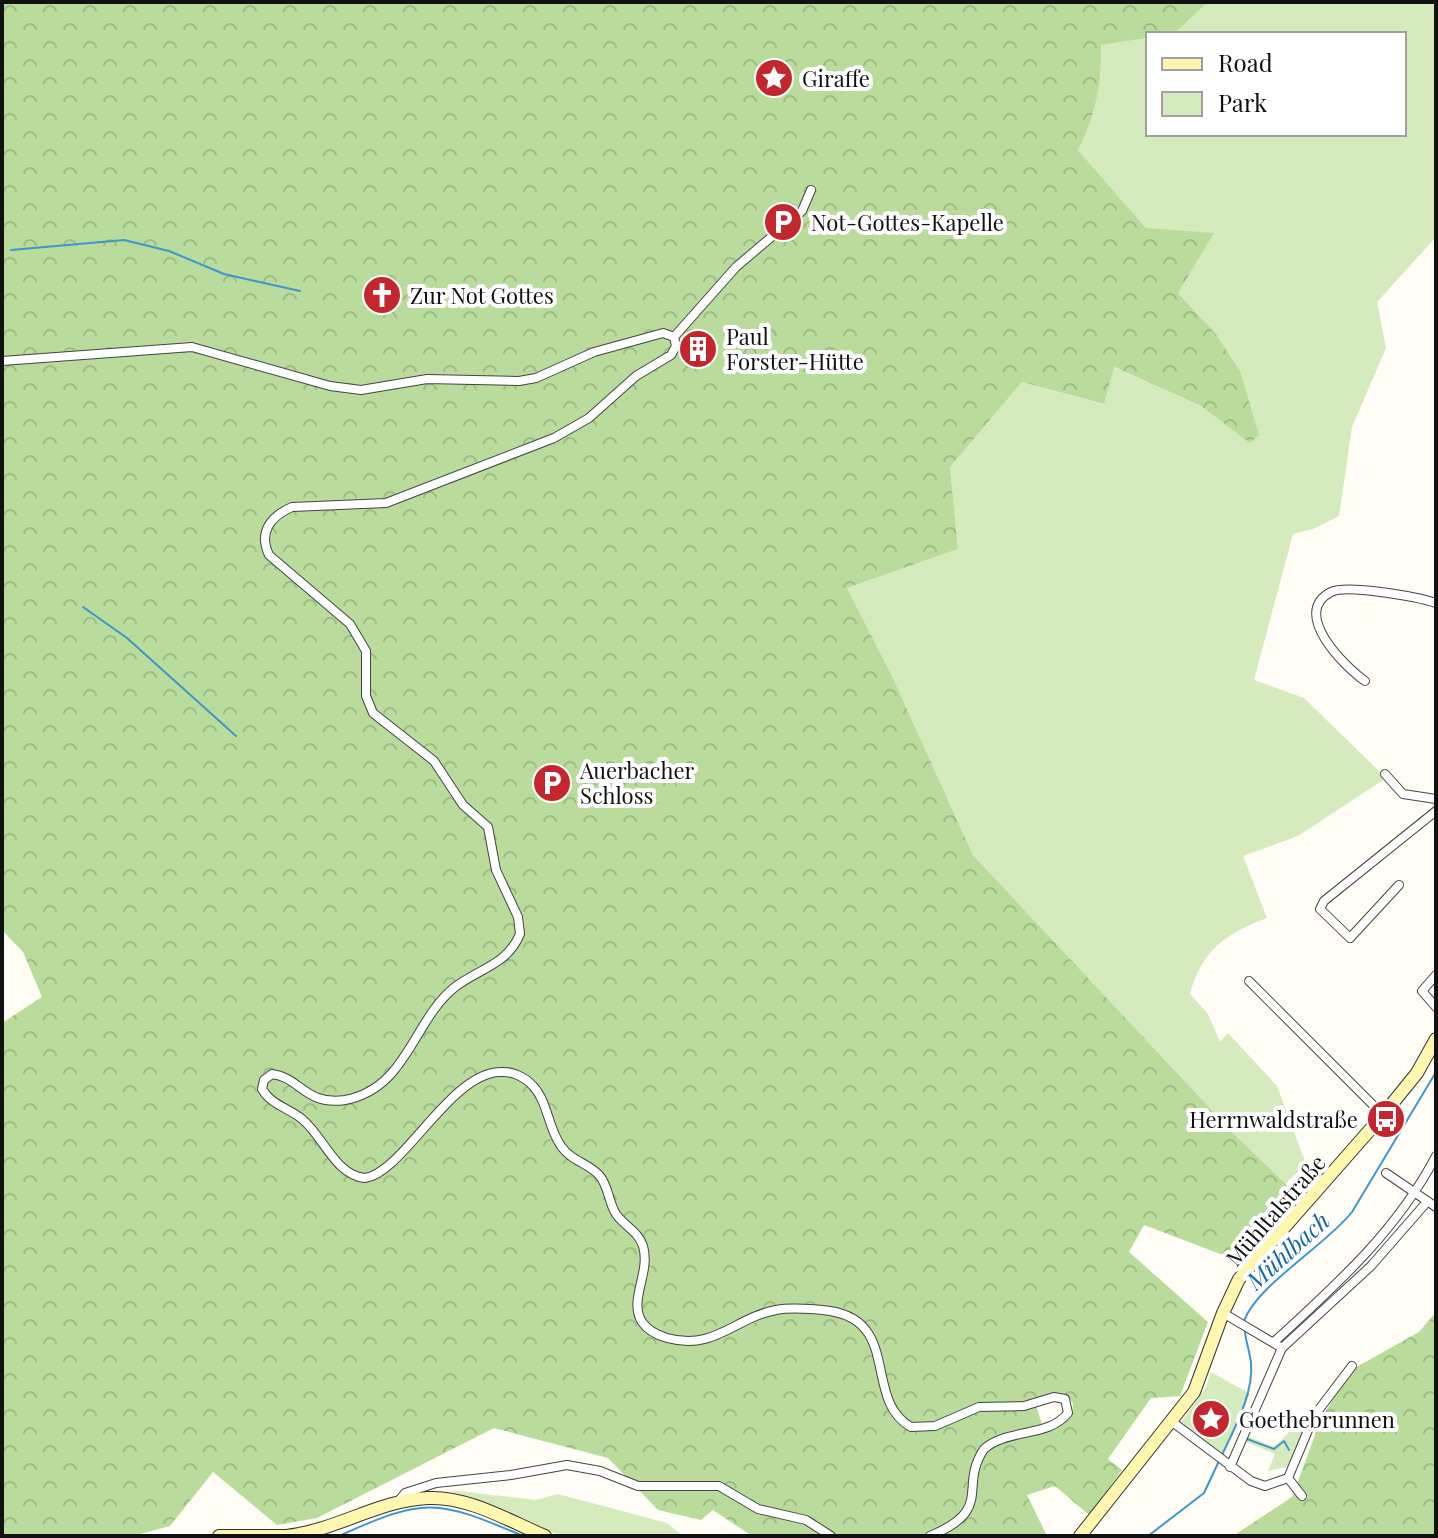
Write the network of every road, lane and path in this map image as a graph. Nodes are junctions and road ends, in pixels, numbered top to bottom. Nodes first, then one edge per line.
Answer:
1 (811, 190) dead end
2 (674, 337) junction
3 (2, 361) edge
4 (1436, 603) edge
5 (1365, 681) dead end
6 (1385, 774) dead end
7 (1436, 799) edge
8 (1436, 811) edge
9 (1399, 885) dead end
10 (1436, 975) edge
11 (1249, 981) dead end
12 (1436, 1007) edge
13 (1436, 1039) edge
14 (1383, 1115) junction
15 (1436, 1156) edge
16 (1386, 1173) dead end
17 (1416, 1195) junction
18 (1426, 1203) junction
19 (1436, 1207) edge
20 (1362, 1259) junction
21 (1371, 1266) junction
22 (1223, 1313) junction
23 (1278, 1345) junction
24 (1352, 1366) dead end
25 (1171, 1421) junction
26 (1222, 1461) junction
27 (1288, 1478) junction
28 (1302, 1496) dead end
29 (397, 1503) junction
30 (219, 1536) edge
31 (285, 1536) edge
32 (545, 1536) edge
33 (831, 1536) edge
34 (930, 1536) edge
35 (1080, 1536) edge

1 - 2 street
2 - 3 street
2 - 34 street
4 - 5 street
6 - 7 street
8 - 9 street
10 - 12 street
11 - 14 street
13 - 14 main road, Mühltalstraße
14 - 22 main road, Mühltalstraße
15 - 17 street
16 - 17 street
17 - 18 street
17 - 20 street
18 - 19 street
18 - 21 street
20 - 21 street
20 - 23 street
21 - 23 street
22 - 23 street
22 - 25 main road, Mühltalstraße
23 - 26 street
24 - 27 street
25 - 26 street
25 - 35 main road, Mühltalstraße
26 - 27 street
27 - 28 street
29 - 31 main road
29 - 32 main road
29 - 33 street
30 - 31 main road

